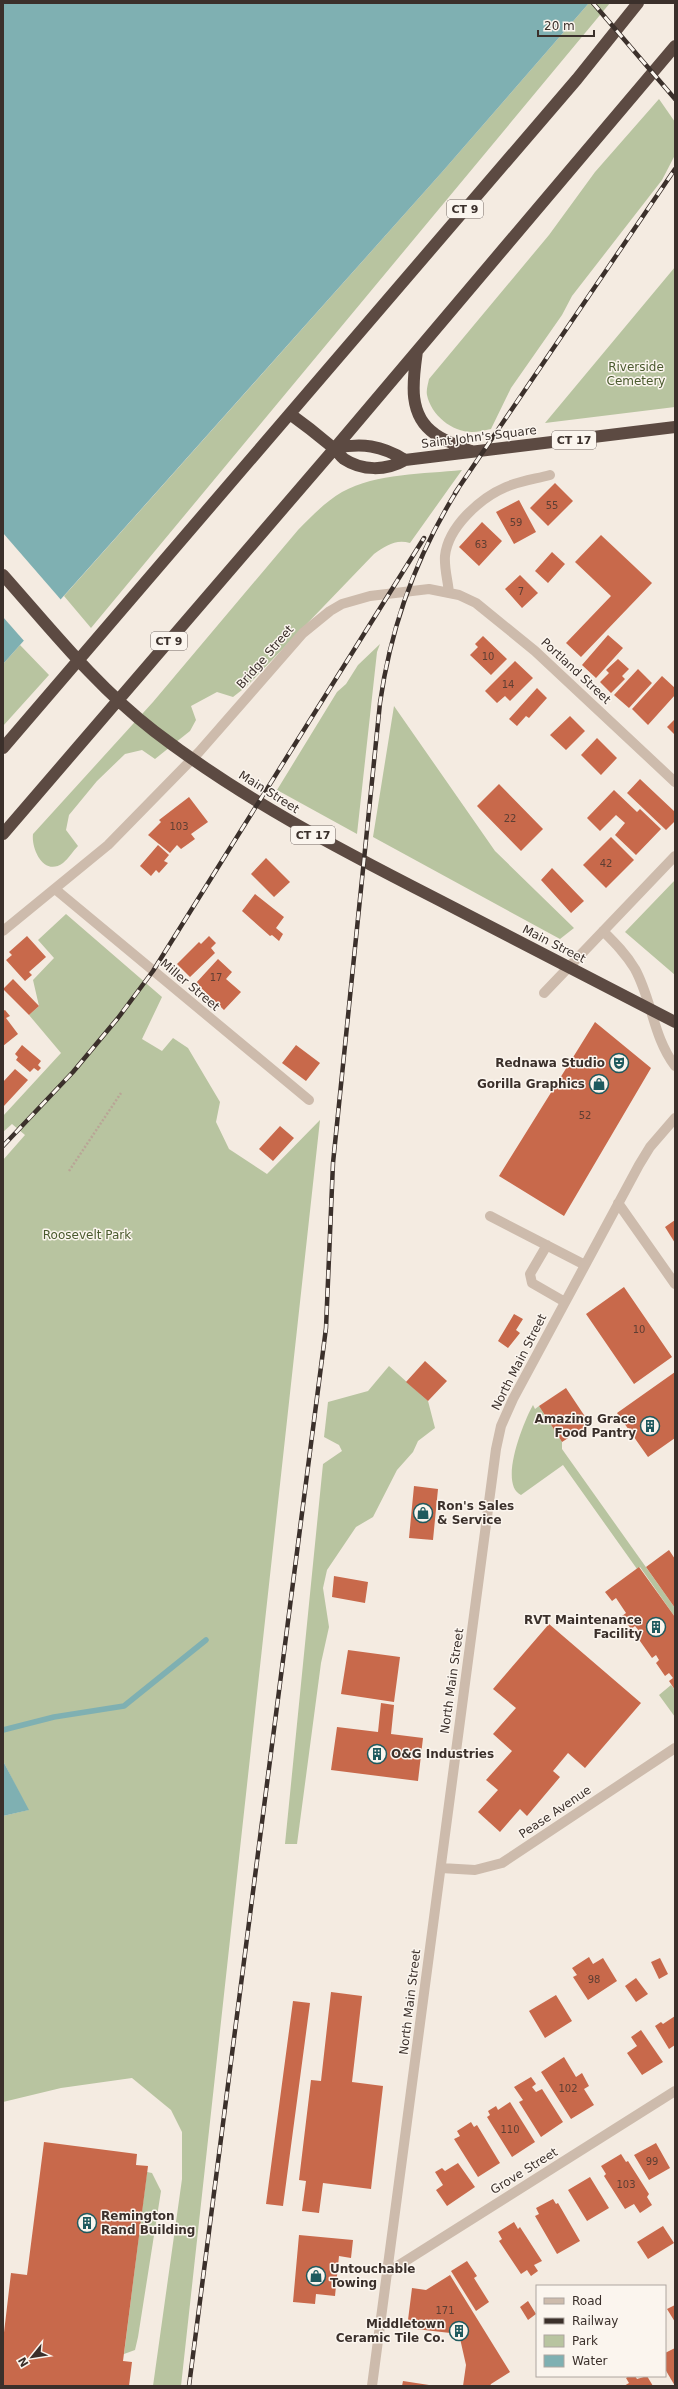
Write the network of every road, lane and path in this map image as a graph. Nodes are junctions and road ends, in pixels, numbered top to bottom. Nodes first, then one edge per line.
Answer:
1 (638, 3) edge
2 (675, 46) edge
3 (416, 351) junction
4 (290, 414) junction
5 (675, 428) edge
6 (335, 448) junction
7 (472, 452) junction
8 (405, 460) junction
9 (550, 475) dead end
10 (3, 575) edge
11 (450, 593) junction
12 (3, 748) edge
13 (675, 782) edge
14 (3, 834) edge
15 (675, 856) edge
16 (55, 889) junction
17 (3, 930) edge
18 (603, 931) junction
19 (544, 993) dead end
20 (675, 1022) edge
21 (675, 1066) edge
22 (121, 1093) dead end
23 (309, 1100) dead end
24 (675, 1118) edge
25 (69, 1171) dead end
26 (618, 1202) junction
27 (490, 1216) dead end
28 (547, 1245) junction
29 (585, 1265) junction
30 (675, 1284) edge
31 (565, 1302) junction
32 (675, 1748) edge
33 (441, 1868) junction
34 (675, 2091) edge
35 (388, 2272) junction
36 (372, 2386) edge

1 - 4 highway, CT 9
2 - 3 highway, CT 9
3 - 6 highway, CT 9
3 - 7 highway
4 - 6 highway, Saint John's Square / CT 17
4 - 12 highway, CT 9
5 - 7 highway, Saint John's Square / CT 17
6 - 8 highway
6 - 8 highway, Saint John's Square / CT 17
6 - 14 highway, CT 9
7 - 8 highway, Saint John's Square / CT 17
9 - 11 street
10 - 20 highway, Main Street / CT 17
11 - 13 street, Portland Street
11 - 16 street, Bridge Street
15 - 18 street
16 - 17 street, Bridge Street
16 - 23 street, Miller Street
18 - 19 street
18 - 21 street
22 - 25 path
24 - 26 street, North Main Street
26 - 29 street, North Main Street
26 - 30 street
27 - 28 street
28 - 29 street
28 - 31 street
29 - 31 street, North Main Street
31 - 33 street, North Main Street
32 - 33 street, Pease Avenue
33 - 35 street, North Main Street
34 - 35 street, Grove Street
35 - 36 street, North Main Street

